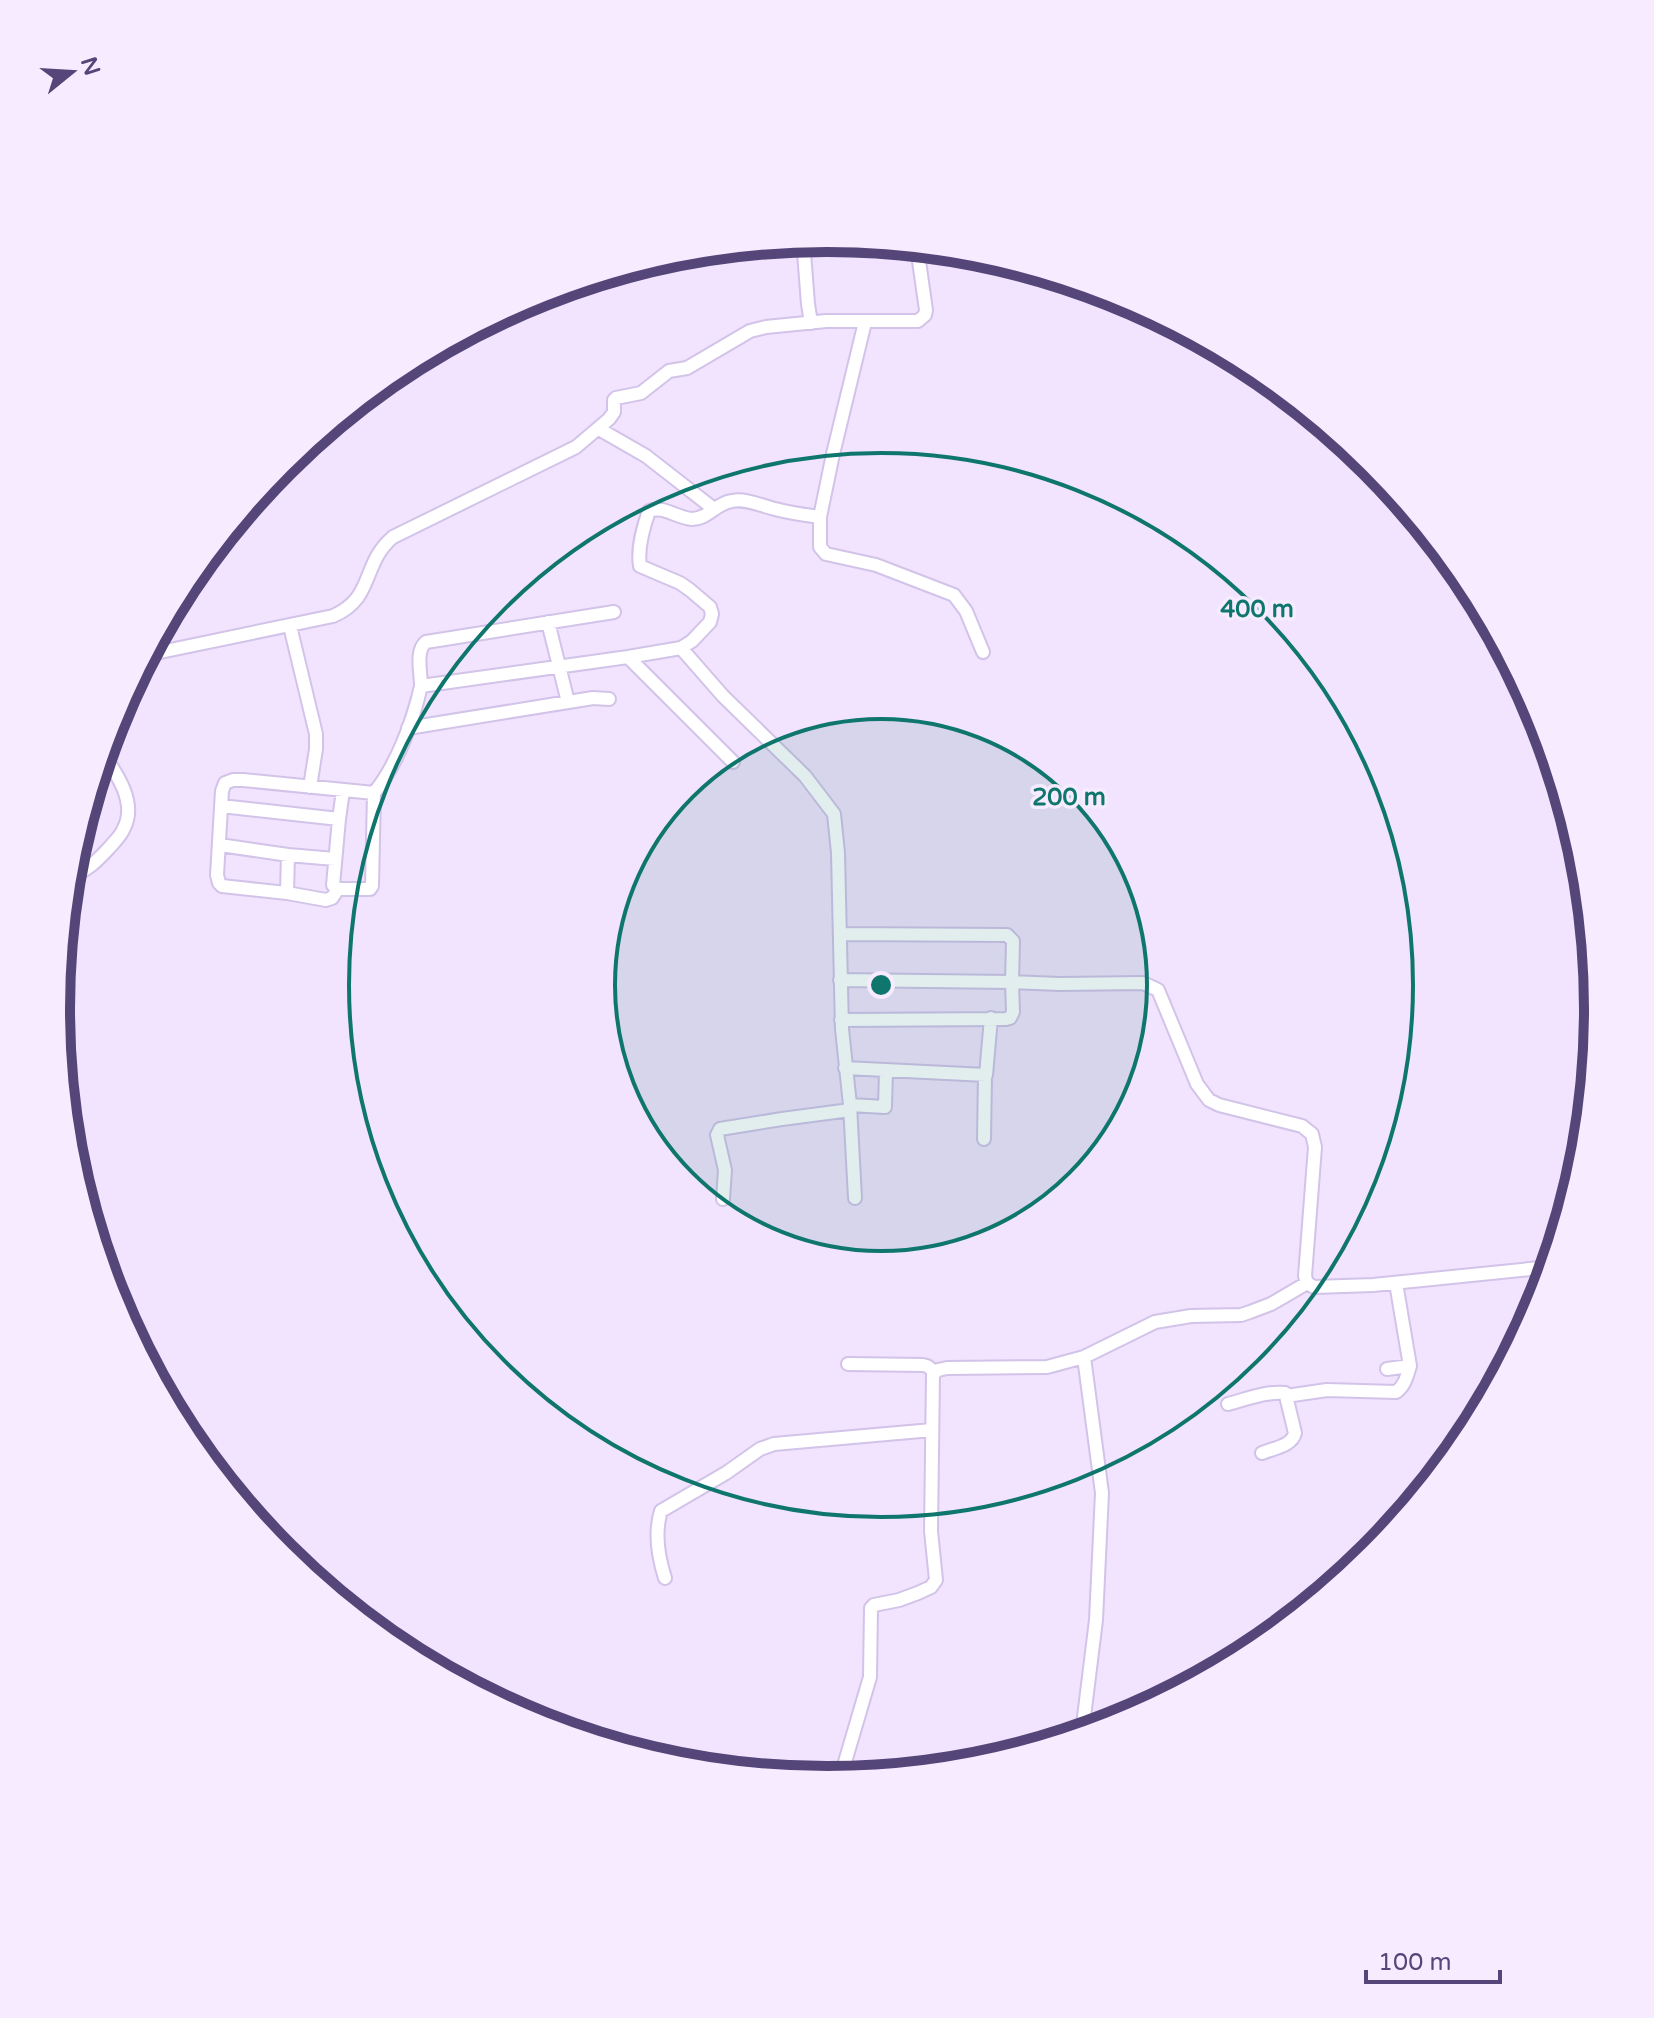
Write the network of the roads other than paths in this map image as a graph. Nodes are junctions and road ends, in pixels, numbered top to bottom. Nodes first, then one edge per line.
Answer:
1 (804, 253) edge
2 (918, 257) edge
3 (865, 322) junction
4 (811, 323) junction
5 (599, 429) junction
6 (714, 509) junction
7 (820, 517) junction
8 (614, 612) dead end
9 (548, 622) junction
10 (290, 626) junction
11 (681, 648) junction
12 (159, 652) edge
13 (983, 652) dead end
14 (628, 657) junction
15 (559, 667) junction
16 (421, 686) junction
17 (609, 699) dead end
18 (568, 702) junction
19 (408, 728) junction
20 (733, 762) dead end
21 (110, 765) edge
22 (310, 787) junction
23 (343, 791) junction
24 (374, 793) junction
25 (221, 806) junction
26 (339, 819) junction
27 (220, 845) junction
28 (288, 855) junction
29 (335, 859) junction
30 (83, 872) edge
31 (338, 889) junction
32 (287, 893) junction
33 (840, 934) junction
34 (840, 980) junction
35 (1012, 982) junction
36 (991, 1018) junction
37 (841, 1020) junction
38 (845, 1068) junction
39 (886, 1070) junction
40 (985, 1075) junction
41 (850, 1108) junction
42 (984, 1139) dead end
43 (855, 1198) dead end
44 (723, 1199) dead end
45 (1538, 1268) edge
46 (1307, 1283) junction
47 (1396, 1283) junction
48 (1084, 1357) junction
49 (848, 1364) dead end
50 (1410, 1366) junction
51 (1387, 1369) dead end
52 (935, 1372) junction
53 (1286, 1396) junction
54 (1228, 1404) dead end
55 (932, 1430) junction
56 (1262, 1453) dead end
57 (665, 1578) dead end
58 (1084, 1721) edge
59 (845, 1765) edge

1 - 4 street
2 - 3 street
3 - 4 street
3 - 7 street
4 - 5 street
5 - 6 street
5 - 10 street
6 - 7 street
6 - 11 street
7 - 13 street
8 - 9 street
9 - 15 street
9 - 16 street
10 - 12 street
10 - 22 street
11 - 14 street
11 - 33 street
14 - 15 street
14 - 20 street
15 - 16 street
15 - 18 street
16 - 19 street
17 - 18 street
18 - 19 street
19 - 24 street
21 - 30 street
22 - 23 street
22 - 25 street
23 - 24 street
23 - 26 street
24 - 31 street
25 - 26 street
25 - 27 street
26 - 29 street
27 - 28 street
27 - 32 street
28 - 29 street
28 - 32 street
29 - 31 street
31 - 32 street
33 - 34 street
33 - 35 street
34 - 35 street
34 - 37 street
35 - 36 street
35 - 46 street
36 - 37 street
36 - 40 street
37 - 38 street
38 - 39 street
38 - 41 street
39 - 40 street
39 - 41 street
40 - 42 street
41 - 43 street
41 - 44 street
45 - 47 street
46 - 47 street
46 - 48 street
47 - 50 street
48 - 52 street
48 - 58 street
49 - 52 street
50 - 51 street
50 - 53 street
52 - 55 street
53 - 54 street
53 - 56 street
55 - 57 street
55 - 59 street

